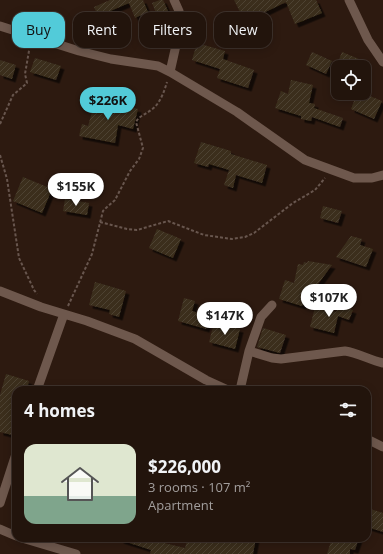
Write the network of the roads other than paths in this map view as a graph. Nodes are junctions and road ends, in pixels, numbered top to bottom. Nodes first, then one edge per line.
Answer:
1 (174, 0) edge
2 (353, 1) edge
3 (0, 26) edge
4 (383, 62) edge
5 (170, 72) junction
6 (383, 175) edge
7 (372, 178) junction
8 (383, 184) edge
9 (0, 291) edge
10 (272, 305) dead end
11 (64, 314) junction
12 (249, 351) junction
13 (383, 363) edge
14 (38, 386) edge
15 (219, 386) edge
16 (241, 386) edge
17 (371, 441) edge
18 (383, 447) edge
19 (12, 466) edge
20 (0, 503) edge
21 (0, 529) edge
22 (12, 534) edge
23 (36, 542) edge
24 (76, 554) edge

1 - 5 street
2 - 4 street
3 - 5 street
5 - 7 street
6 - 7 street
7 - 8 street
9 - 11 street
10 - 12 street
11 - 14 street
11 - 15 street
12 - 13 street
12 - 16 street
17 - 18 street
19 - 20 street
21 - 22 street
23 - 24 street

